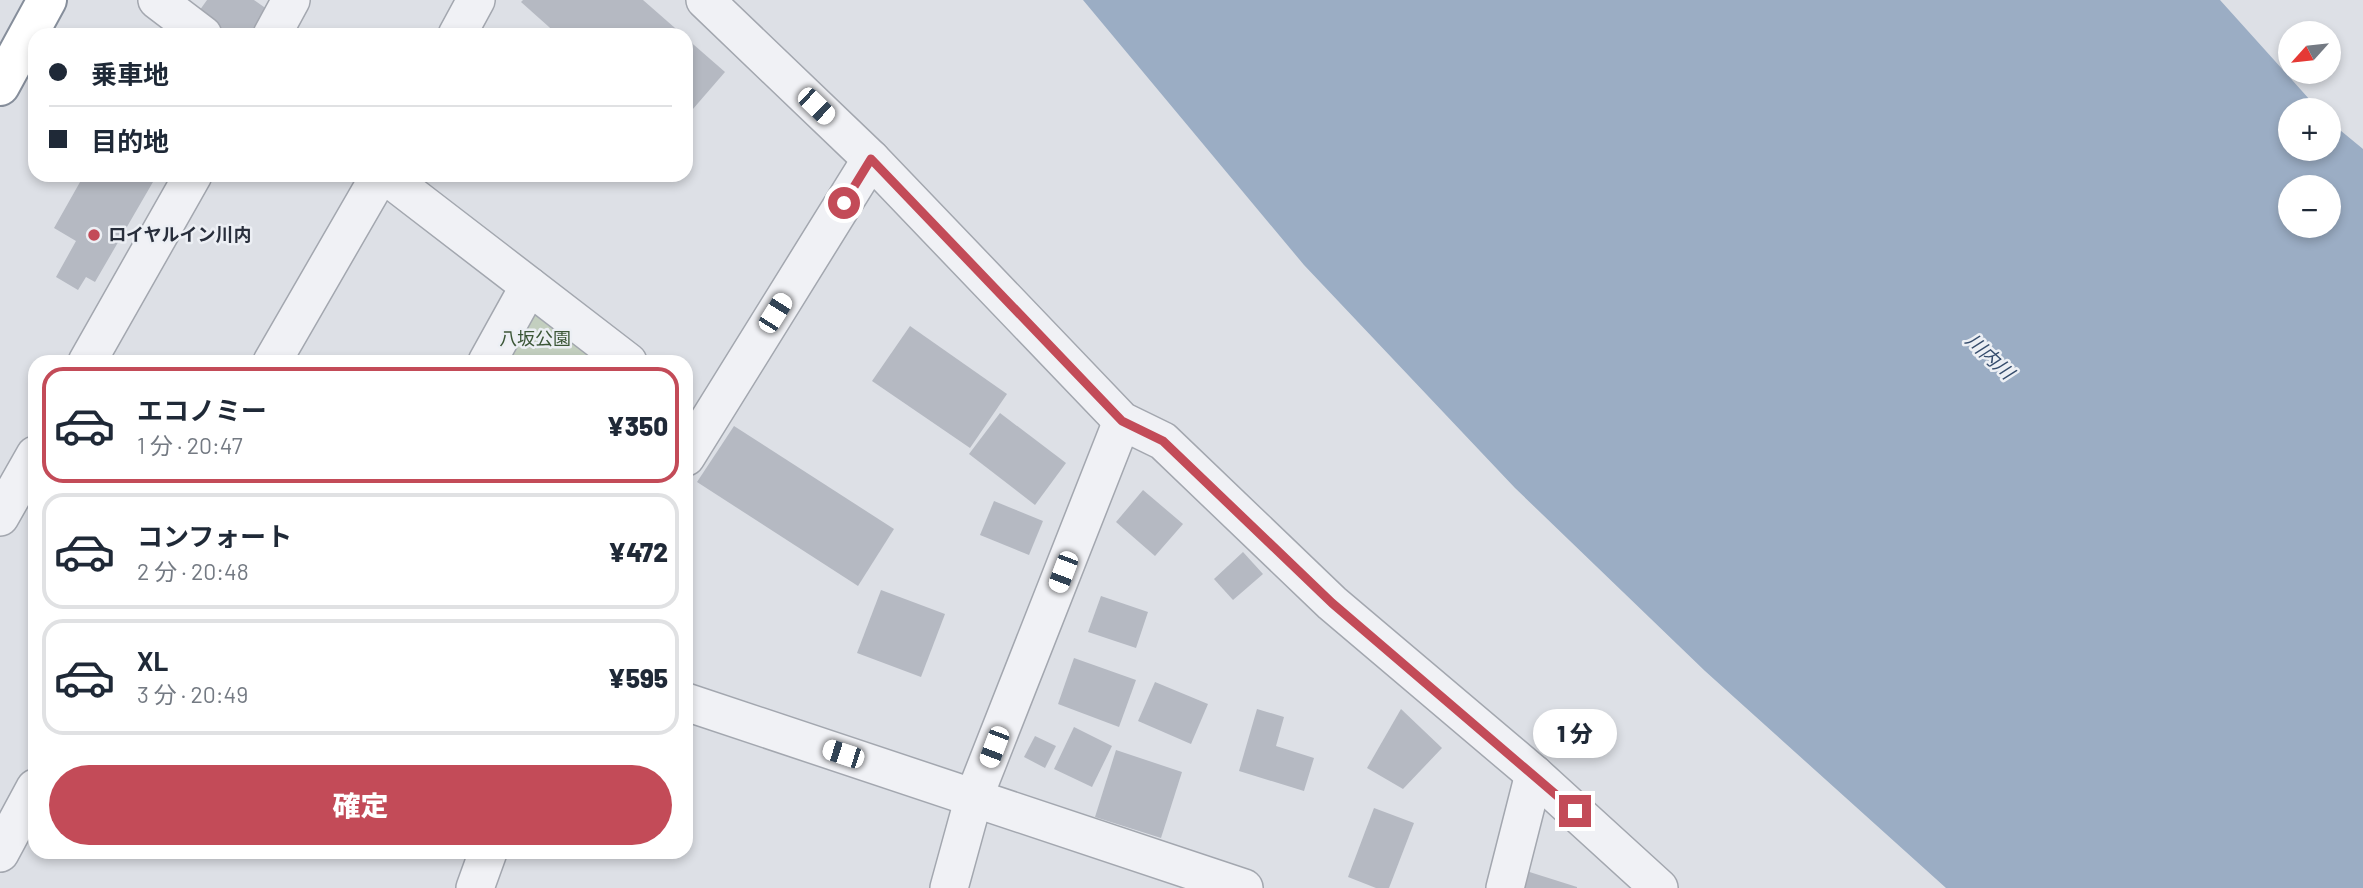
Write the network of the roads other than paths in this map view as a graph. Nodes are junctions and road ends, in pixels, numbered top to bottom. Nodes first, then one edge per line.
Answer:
1 (47, 0) edge
2 (157, 0) edge
3 (291, 0) edge
4 (476, 0) edge
5 (705, 0) edge
6 (32, 28) edge
7 (194, 28) edge
8 (276, 28) edge
9 (461, 28) edge
10 (28, 35) edge
11 (0, 86) edge
12 (871, 159) junction
13 (189, 182) edge
14 (378, 182) edge
15 (391, 182) edge
16 (529, 286) junction
17 (91, 355) edge
18 (276, 355) edge
19 (491, 355) edge
20 (619, 355) edge
21 (696, 415) edge
22 (1122, 421) junction
23 (22, 475) edge
24 (0, 517) edge
25 (693, 704) edge
26 (1534, 774) junction
27 (974, 797) junction
28 (28, 801) edge
29 (0, 853) edge
30 (485, 859) edge
31 (475, 888) edge
32 (949, 888) edge
33 (1244, 888) edge
34 (1505, 888) edge
35 (1659, 888) edge

1 - 6 highway
2 - 7 street
3 - 8 street
4 - 9 street
5 - 12 street
10 - 11 highway
12 - 21 street
12 - 22 street
13 - 17 street
14 - 18 street
15 - 16 street
16 - 19 street
16 - 20 street
22 - 26 street
22 - 27 street
23 - 24 street
25 - 27 street
26 - 34 street
26 - 35 street
27 - 32 street
27 - 33 street
28 - 29 street
30 - 31 street

